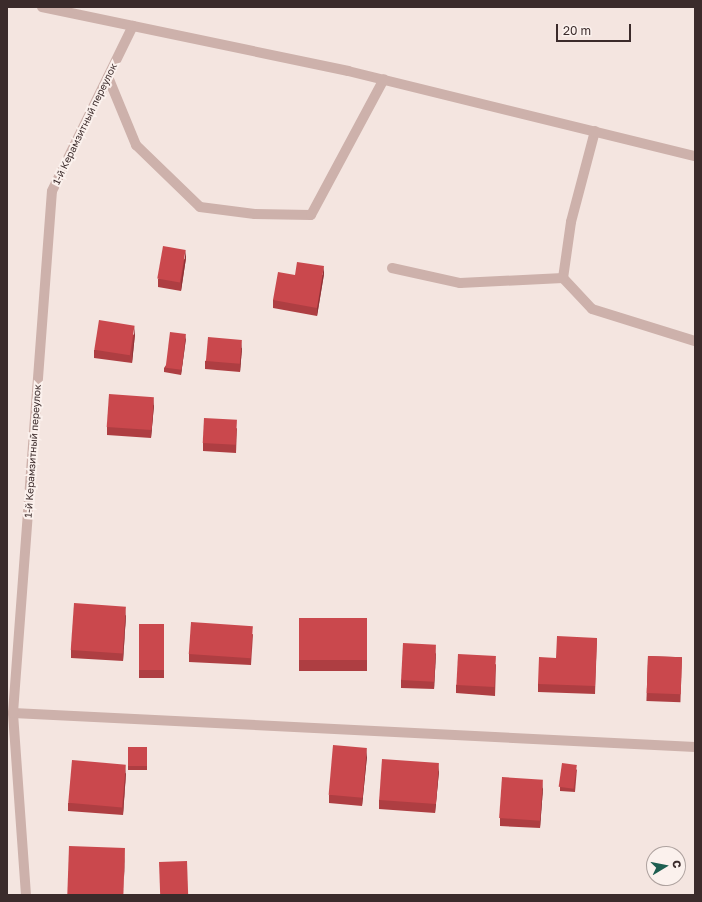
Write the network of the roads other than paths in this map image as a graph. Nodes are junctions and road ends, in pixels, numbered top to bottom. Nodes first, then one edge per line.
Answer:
1 (42, 7) edge
2 (133, 26) junction
3 (108, 77) junction
4 (384, 79) junction
5 (595, 131) junction
6 (695, 156) edge
7 (392, 268) dead end
8 (563, 278) junction
9 (695, 341) edge
10 (10, 713) edge
11 (695, 747) edge
12 (26, 895) edge

1 - 2 street
2 - 3 street, 1-й Керамзитный переулок
2 - 4 street
3 - 4 street
3 - 10 street, 1-й Керамзитный переулок
4 - 5 street
5 - 6 street
5 - 8 street
7 - 8 street
8 - 9 street
10 - 11 street
10 - 12 street, 1-й Керамзитный переулок

